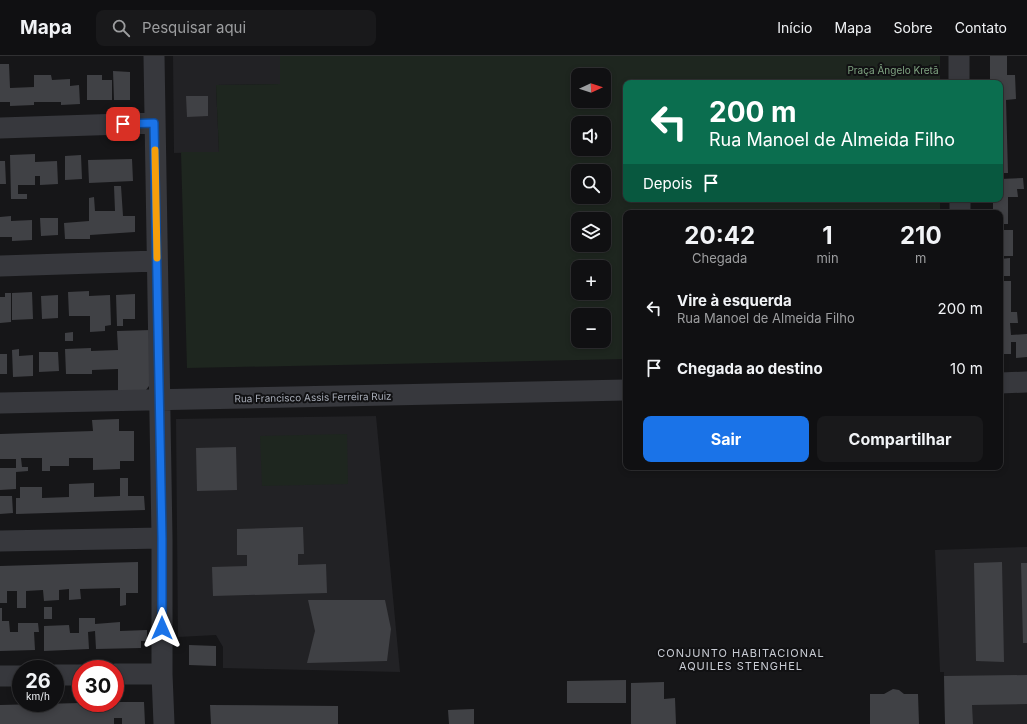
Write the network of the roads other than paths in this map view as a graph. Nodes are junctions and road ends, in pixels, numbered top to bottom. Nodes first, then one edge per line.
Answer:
1 (154, 56) edge
2 (959, 56) edge
3 (959, 80) edge
4 (154, 123) junction
5 (0, 128) edge
6 (157, 261) junction
7 (0, 266) edge
8 (1003, 382) edge
9 (1027, 382) edge
10 (623, 390) edge
11 (159, 400) junction
12 (0, 403) edge
13 (162, 538) junction
14 (0, 541) edge
15 (124, 674) edge
16 (162, 674) junction
17 (0, 676) edge
18 (12, 676) edge
19 (164, 724) edge

1 - 4 street
2 - 3 street
4 - 5 street
4 - 6 street
6 - 7 street
6 - 11 street
8 - 9 street
10 - 11 street, Rua Francisco Assis Ferreira Ruiz
11 - 12 street, Rua Francisco Assis Ferreira Ruiz
11 - 13 street
13 - 14 street
13 - 16 street
15 - 16 street
16 - 19 street
17 - 18 street

